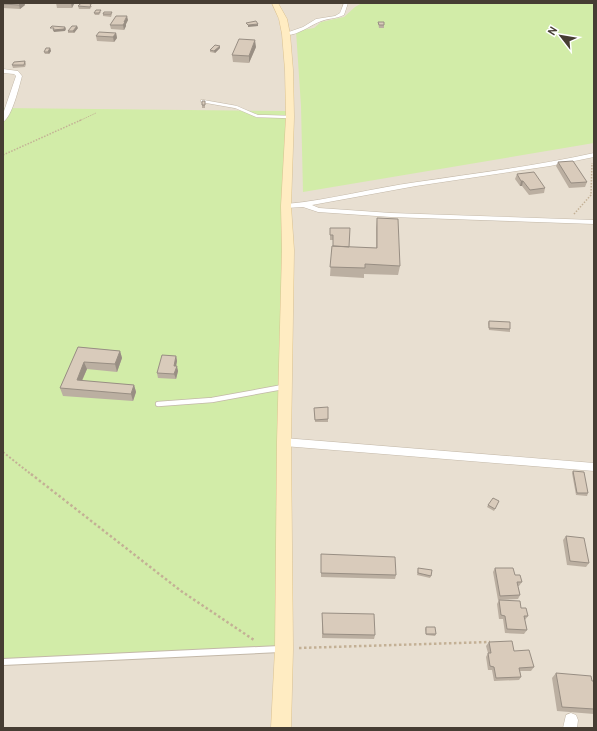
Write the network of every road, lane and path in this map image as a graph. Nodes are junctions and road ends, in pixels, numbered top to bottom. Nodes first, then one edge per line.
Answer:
1 (275, 3) edge
2 (346, 3) edge
3 (286, 34) junction
4 (3, 71) edge
5 (202, 101) edge
6 (96, 113) dead end
7 (290, 117) junction
8 (3, 120) edge
9 (3, 155) edge
10 (593, 156) edge
11 (305, 205) junction
12 (286, 206) junction
13 (573, 215) dead end
14 (594, 222) edge
15 (286, 387) junction
16 (158, 404) dead end
17 (284, 442) junction
18 (3, 452) edge
19 (594, 467) edge
20 (496, 642) edge
21 (267, 649) junction
22 (284, 649) junction
23 (3, 662) edge
24 (280, 728) edge

1 - 3 main road
2 - 3 street
3 - 7 main road
4 - 8 street
5 - 7 lane
6 - 9 path
7 - 12 main road
10 - 11 street
10 - 13 path
11 - 12 street
11 - 14 street
12 - 15 main road
15 - 16 lane
15 - 17 main road
17 - 19 street
17 - 22 main road
18 - 21 path
20 - 22 path
21 - 22 lane
21 - 23 lane
22 - 24 main road

